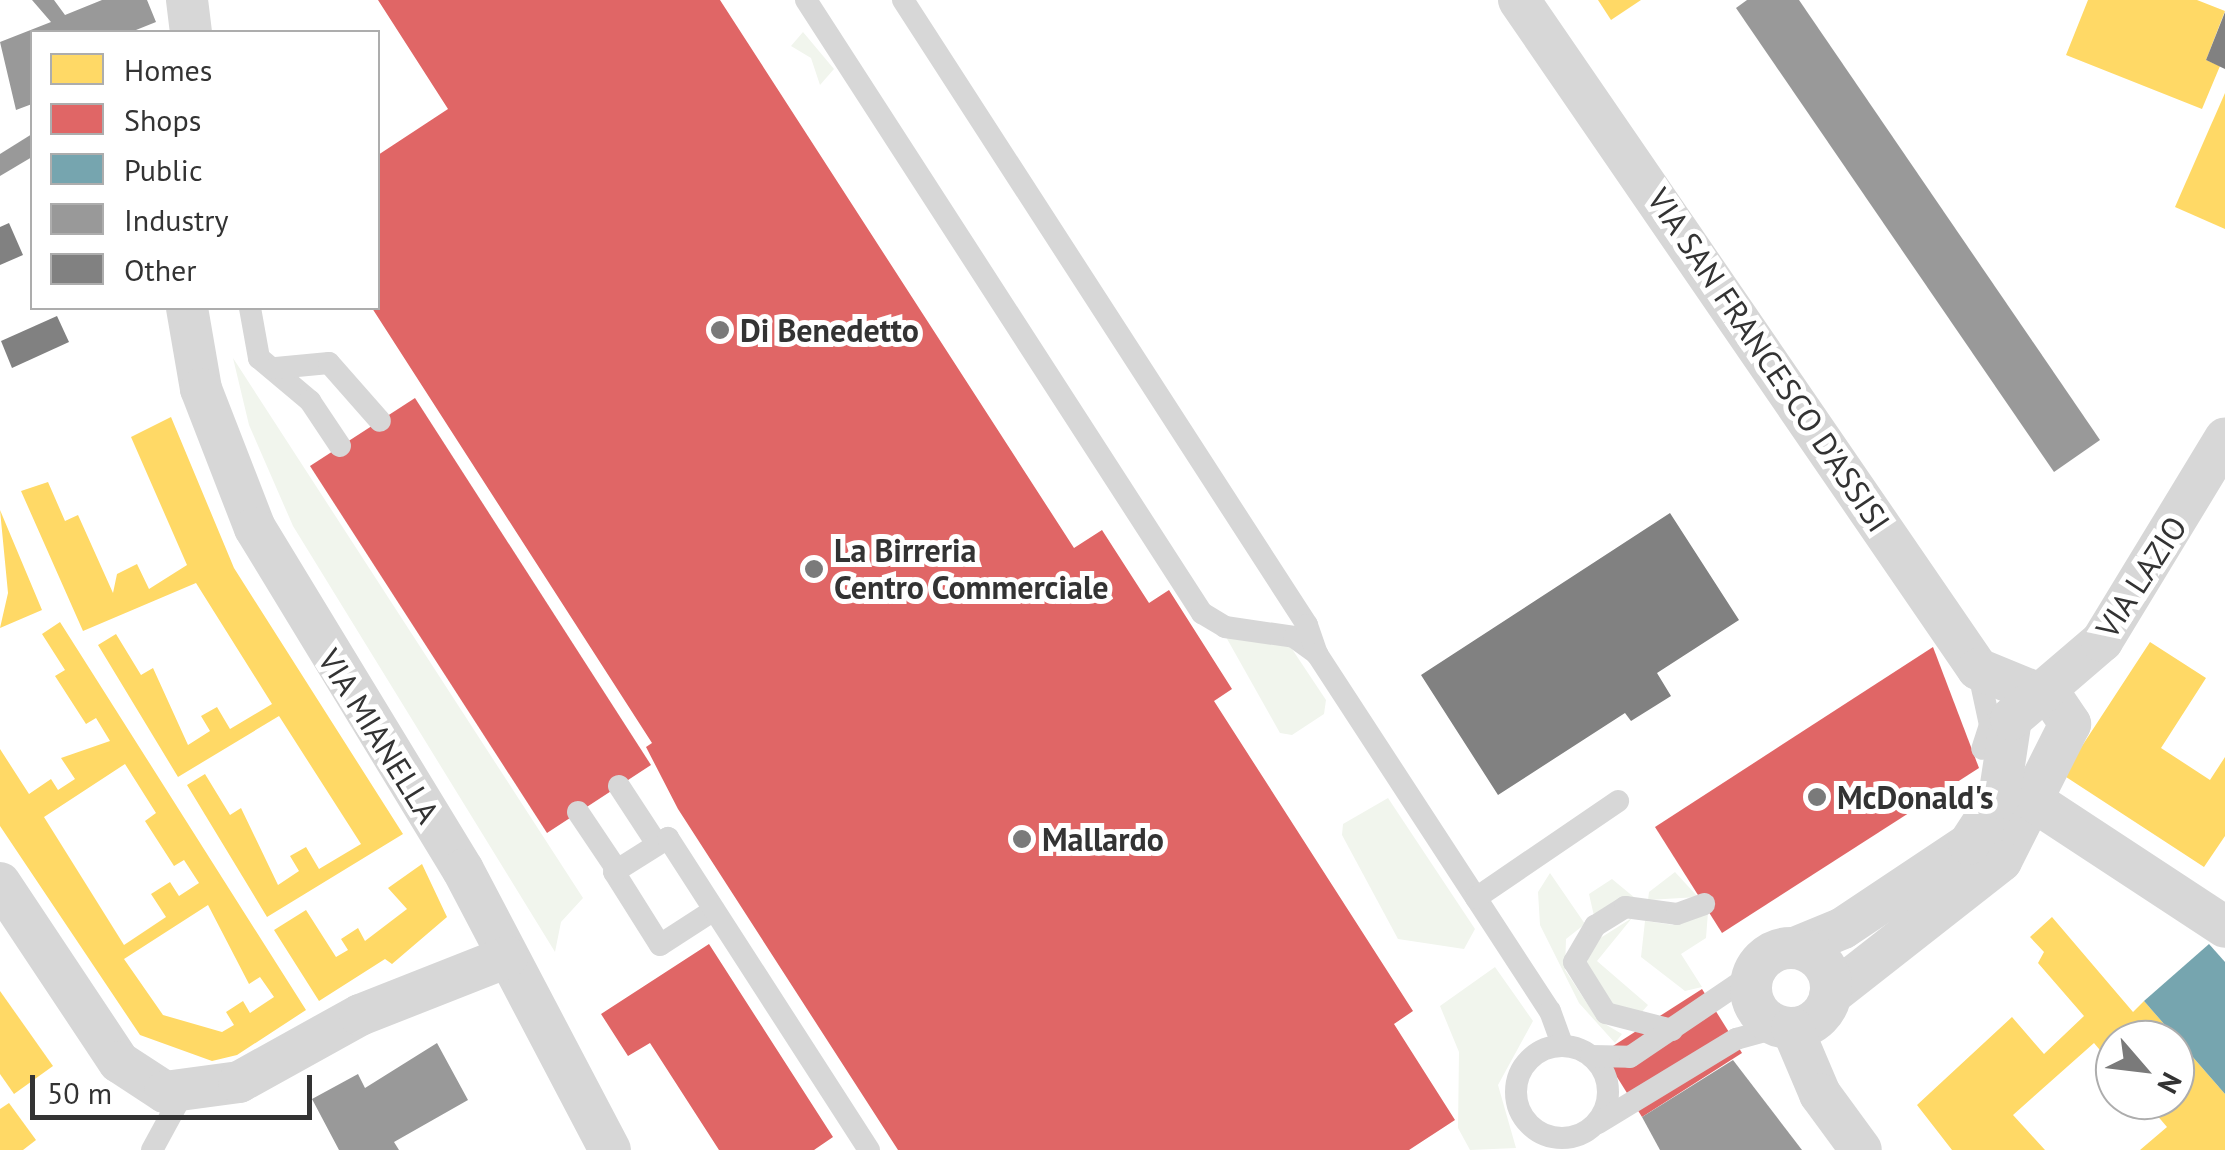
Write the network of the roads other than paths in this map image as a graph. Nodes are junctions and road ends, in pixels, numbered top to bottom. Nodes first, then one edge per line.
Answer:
1 (187, 0) edge
2 (806, 0) edge
3 (903, 0) edge
4 (1519, 0) edge
5 (191, 30) edge
6 (187, 310) edge
7 (250, 310) edge
8 (276, 368) junction
9 (380, 420) dead end
10 (2225, 439) edge
11 (340, 446) dead end
12 (1316, 654) junction
13 (1978, 669) junction
14 (2036, 696) junction
15 (1988, 756) junction
16 (619, 786) dead end
17 (1618, 802) dead end
18 (2035, 802) junction
19 (578, 812) dead end
20 (657, 844) junction
21 (617, 870) junction
22 (0, 884) edge
23 (1476, 898) junction
24 (1704, 904) dead end
25 (714, 910) junction
26 (2225, 927) edge
27 (1795, 948) junction
28 (507, 958) junction
29 (1754, 973) junction
30 (1830, 995) junction
31 (1785, 1028) junction
32 (1672, 1030) junction
33 (1563, 1046) junction
34 (1591, 1056) junction
35 (182, 1093) junction
36 (1590, 1136) edge
37 (1549, 1144) edge
38 (152, 1150) edge
39 (610, 1150) edge
40 (869, 1150) edge
41 (1861, 1150) edge

1 - 5 street
2 - 12 lane
3 - 12 lane
4 - 13 street, VIA SAN FRANCESCO D'ASSISI
6 - 28 street, VIA MIANELLA
7 - 8 lane
8 - 9 lane
8 - 11 lane
10 - 14 street, VIA LAZIO
12 - 23 lane
13 - 14 street
13 - 15 lane
14 - 15 street, VIA LAZIO
14 - 18 street
15 - 27 street
16 - 20 lane
17 - 23 lane
18 - 26 street
18 - 30 street
19 - 21 lane
20 - 21 lane
20 - 25 lane
21 - 25 lane
22 - 35 street
23 - 33 lane
24 - 32 lane
25 - 40 lane
27 - 29 street
27 - 30 street
28 - 35 street
28 - 39 street, VIA MIANELLA
29 - 31 street
29 - 32 lane
30 - 31 street
31 - 36 lane
31 - 41 street
32 - 34 lane
33 - 34 lane
33 - 37 lane
34 - 36 lane
35 - 38 lane
36 - 37 lane

